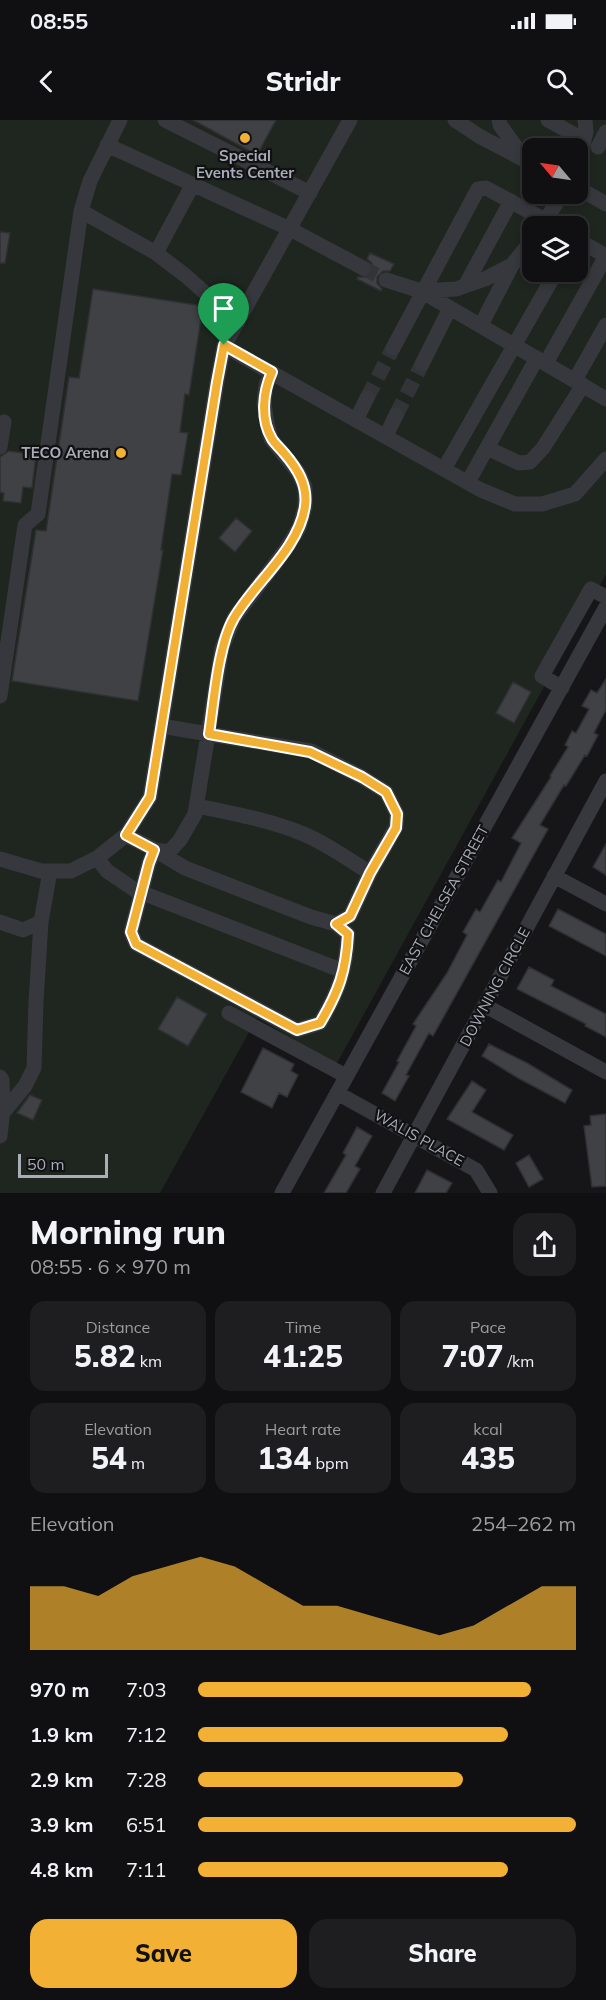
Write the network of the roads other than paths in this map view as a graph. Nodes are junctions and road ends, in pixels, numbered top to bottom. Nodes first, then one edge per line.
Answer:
1 (120, 120) edge
2 (165, 120) edge
3 (350, 120) edge
4 (454, 120) edge
5 (499, 120) edge
6 (548, 120) edge
7 (585, 120) edge
8 (474, 126) edge
9 (606, 132) edge
10 (591, 143) junction
11 (107, 145) junction
12 (588, 148) edge
13 (522, 153) edge
14 (522, 157) edge
15 (193, 184) junction
16 (310, 193) junction
17 (588, 194) edge
18 (511, 201) junction
19 (606, 204) edge
20 (81, 211) junction
21 (535, 216) edge
22 (290, 229) junction
23 (588, 246) edge
24 (522, 252) edge
25 (156, 253) junction
26 (512, 265) junction
27 (363, 268) tunnel mouth
28 (386, 280) tunnel mouth
29 (550, 282) edge
30 (465, 286) junction
31 (421, 291) junction
32 (450, 308) junction
33 (238, 322) junction
34 (481, 325) junction
35 (606, 325) edge
36 (224, 345) junction
37 (515, 345) junction
38 (393, 348) tunnel mouth
39 (542, 360) junction
40 (422, 364) tunnel mouth
41 (272, 372) junction
42 (579, 383) junction
43 (367, 398) tunnel mouth
44 (606, 399) edge
45 (396, 415) tunnel mouth
46 (356, 420) junction
47 (4, 422) dead end
48 (386, 436) junction
49 (0, 447) edge
50 (487, 448) junction
51 (606, 459) edge
52 (444, 469) junction
53 (468, 482) junction
54 (606, 597) edge
55 (606, 607) edge
56 (562, 688) junction
57 (0, 696) edge
58 (161, 726) junction
59 (209, 734) junction
60 (606, 781) edge
61 (197, 807) junction
62 (126, 835) junction
63 (154, 850) junction
64 (97, 858) junction
65 (0, 860) edge
66 (50, 871) junction
67 (370, 873) junction
68 (554, 876) junction
69 (142, 892) junction
70 (606, 904) edge
71 (0, 922) edge
72 (41, 922) junction
73 (336, 924) junction
74 (343, 971) junction
75 (486, 1006) junction
76 (228, 1013) dead end
77 (606, 1072) edge
78 (346, 1076) junction
79 (0, 1077) edge
80 (338, 1093) junction
81 (2, 1114) junction
82 (0, 1136) edge
83 (414, 1136) junction
84 (282, 1193) edge
85 (383, 1193) edge
86 (490, 1193) edge

1 - 11 street
2 - 16 street
3 - 16 street
4 - 8 street
5 - 13 street
6 - 10 street
7 - 10 street
8 - 14 street
9 - 10 street
10 - 12 street
11 - 15 street
11 - 20 street
15 - 22 street
15 - 25 street
16 - 22 street
17 - 19 street
18 - 21 street
18 - 30 street
18 - 31 street
20 - 25 street
20 - 57 street
22 - 27 street
22 - 33 street
23 - 39 street
24 - 26 street
25 - 33 street
26 - 30 street
26 - 34 street
28 - 31 street
29 - 37 street
30 - 31 street
31 - 32 street
31 - 38 street
32 - 34 street
32 - 40 street
33 - 36 street
34 - 37 street
35 - 42 street
36 - 41 street
36 - 58 street
37 - 39 street
37 - 52 street
39 - 42 street
39 - 50 street
41 - 46 street
41 - 59 street
42 - 44 street
42 - 50 street
43 - 46 street
45 - 48 street
46 - 48 street
47 - 49 street
48 - 52 street
50 - 53 street
51 - 53 street
52 - 53 street
54 - 56 street
55 - 56 street, EAST CHELSEA STREET
56 - 78 street, EAST CHELSEA STREET
58 - 59 street
58 - 62 street
59 - 61 street
59 - 67 street
60 - 68 street, DOWNING CIRCLE
61 - 63 street
61 - 67 street
62 - 63 street
62 - 64 street
63 - 69 street
63 - 73 street
64 - 66 street
64 - 69 street
65 - 66 street
66 - 72 street
67 - 73 street
68 - 70 street
68 - 75 street, DOWNING CIRCLE
69 - 74 street
69 - 74 street
71 - 72 street
72 - 81 street
73 - 74 street
75 - 77 street
75 - 83 street, DOWNING CIRCLE
76 - 78 street
78 - 80 street, EAST CHELSEA STREET
79 - 81 street
80 - 83 street, WALIS PLACE
80 - 84 street, EAST CHELSEA STREET
81 - 82 street
83 - 85 street, DOWNING CIRCLE
83 - 86 street, WALIS PLACE

